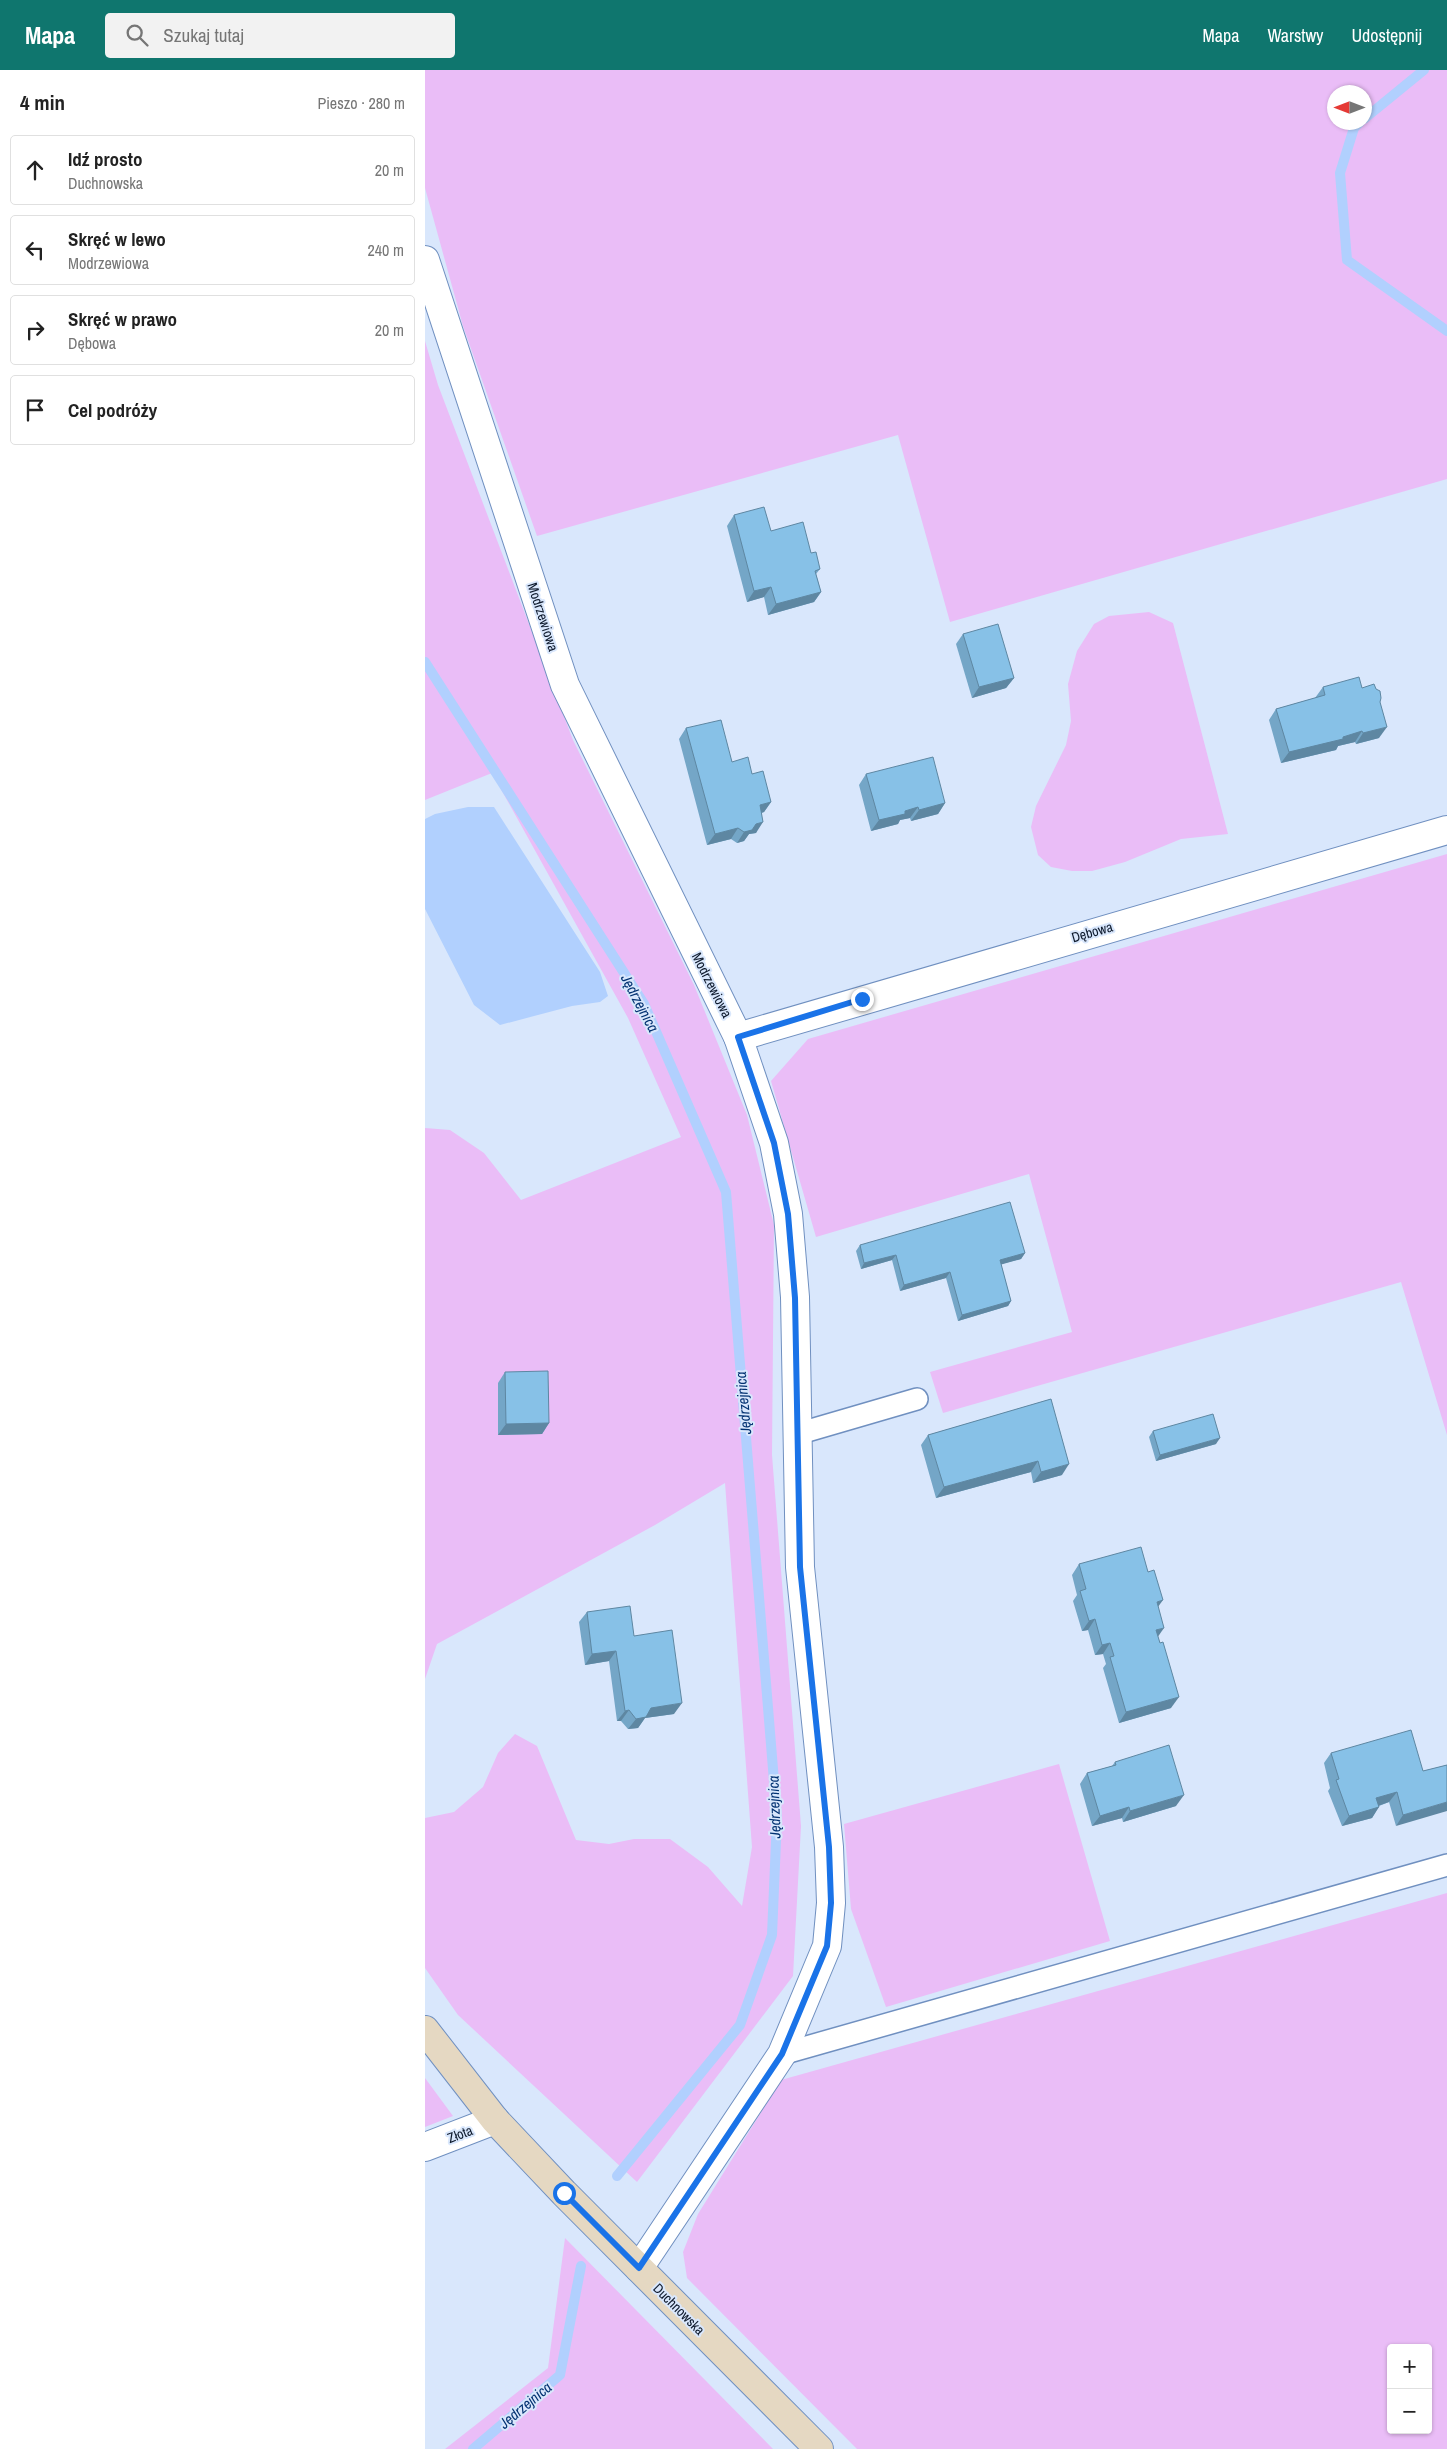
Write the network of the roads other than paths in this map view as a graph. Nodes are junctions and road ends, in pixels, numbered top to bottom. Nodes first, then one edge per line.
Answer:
1 (425, 260) edge
2 (1447, 830) edge
3 (738, 1037) junction
4 (917, 1399) dead end
5 (797, 1434) junction
6 (1447, 1865) edge
7 (425, 2030) edge
8 (782, 2054) junction
9 (495, 2120) junction
10 (425, 2147) edge
11 (639, 2268) junction
12 (819, 2449) edge

1 - 3 street, Modrzewiowa
2 - 3 street, Dębowa
3 - 5 street, Modrzewiowa
4 - 5 lane
5 - 8 street, Modrzewiowa
6 - 8 lane
7 - 9 street, Duchnowska
8 - 11 street, Modrzewiowa
9 - 10 street, Złota
9 - 11 street, Duchnowska
11 - 12 street, Duchnowska

